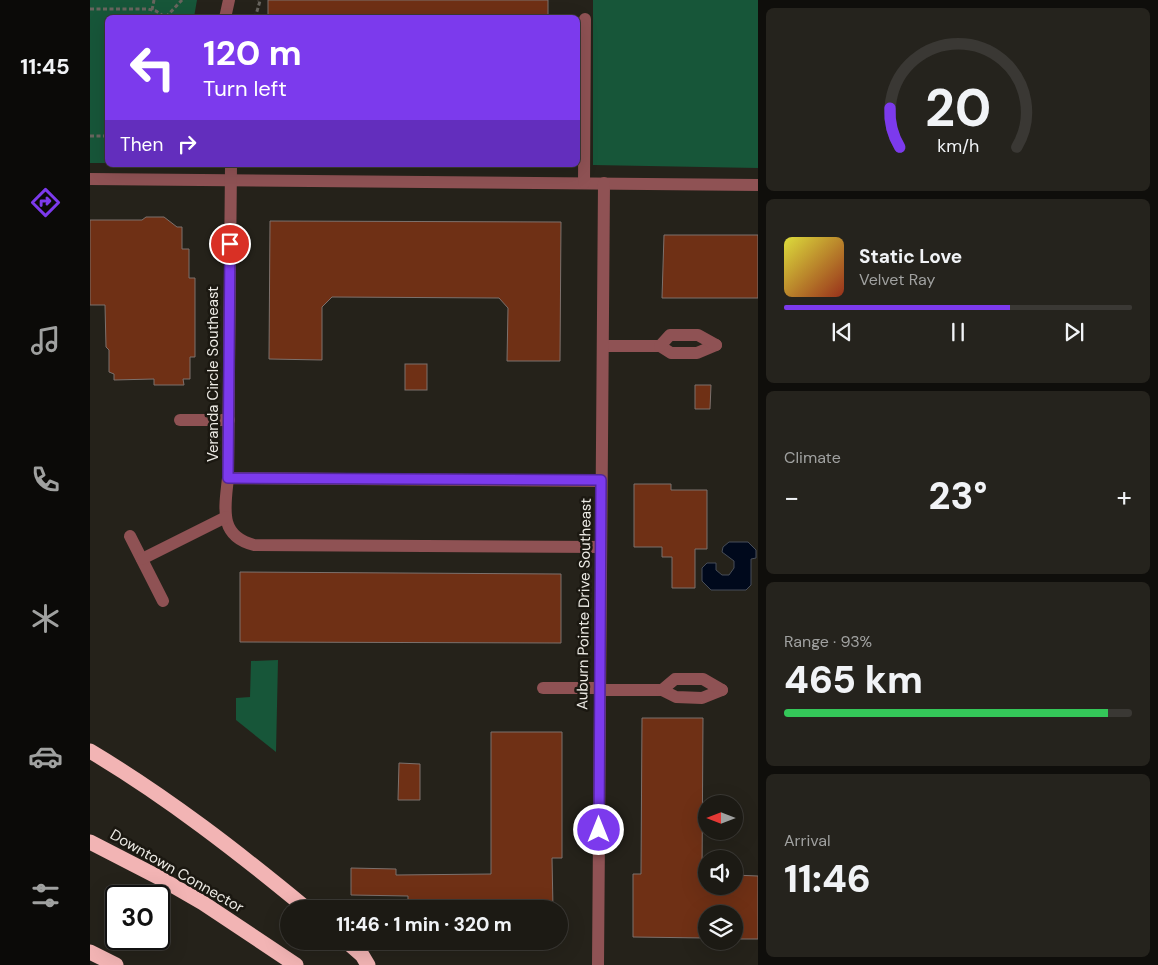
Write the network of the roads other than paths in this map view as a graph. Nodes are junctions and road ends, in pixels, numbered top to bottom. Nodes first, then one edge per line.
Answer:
1 (229, 0) edge
2 (226, 15) edge
3 (585, 18) dead end
4 (231, 167) edge
5 (90, 179) edge
6 (230, 180) junction
7 (584, 183) junction
8 (604, 183) junction
9 (758, 185) edge
10 (603, 346) junction
11 (660, 346) dead end
12 (180, 420) dead end
13 (229, 420) junction
14 (228, 478) junction
15 (601, 480) junction
16 (226, 517) junction
17 (130, 536) dead end
18 (601, 548) junction
19 (142, 559) junction
20 (163, 601) dead end
21 (543, 688) dead end
22 (599, 689) junction
23 (662, 690) dead end
24 (90, 752) edge
25 (90, 842) edge
26 (297, 900) edge
27 (357, 950) edge
28 (90, 952) edge
29 (116, 965) edge
30 (296, 965) edge
31 (368, 965) edge
32 (598, 965) edge

1 - 2 street
3 - 7 street
4 - 6 street, Veranda Circle Southeast
5 - 6 street
6 - 7 street
6 - 13 street, Veranda Circle Southeast
7 - 8 street
8 - 9 street
8 - 10 street, Auburn Pointe Drive Southeast
10 - 11 street
10 - 15 street, Auburn Pointe Drive Southeast
12 - 13 street
13 - 14 street, Veranda Circle Southeast
14 - 15 street
14 - 16 street, Veranda Circle Southeast
15 - 18 street, Auburn Pointe Drive Southeast
16 - 18 street
16 - 19 street
17 - 19 street
18 - 22 street, Auburn Pointe Drive Southeast
19 - 20 street
21 - 22 street
22 - 23 street
22 - 32 street, Auburn Pointe Drive Southeast
24 - 26 highway
25 - 30 highway, Downtown Connector
27 - 31 highway
28 - 29 highway

